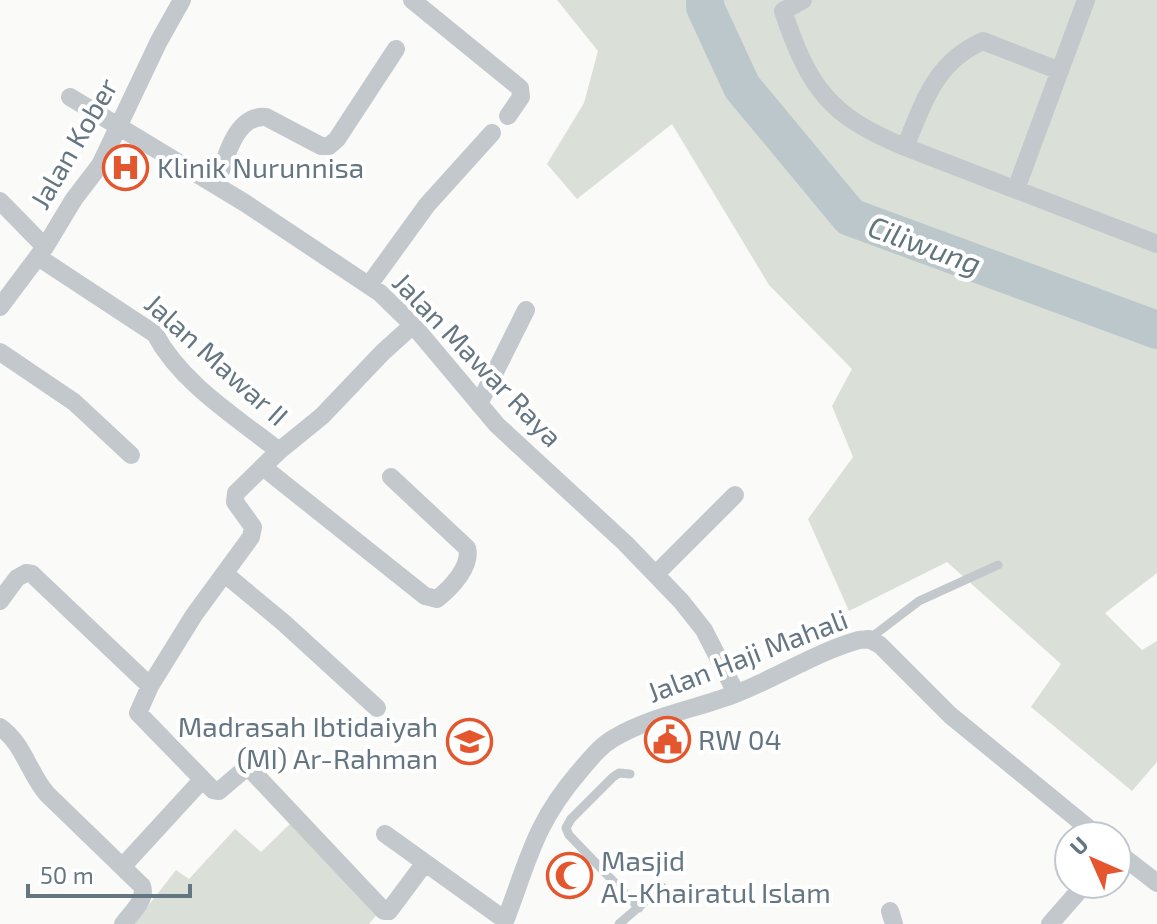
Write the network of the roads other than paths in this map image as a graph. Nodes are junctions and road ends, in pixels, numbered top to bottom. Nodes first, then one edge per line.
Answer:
1 (182, 0) edge
2 (412, 0) edge
3 (803, 0) edge
4 (1086, 0) edge
5 (781, 6) edge
6 (396, 49) dead end
7 (1060, 71) junction
8 (70, 97) dead end
9 (508, 116) dead end
10 (119, 126) junction
11 (492, 133) dead end
12 (905, 147) junction
13 (216, 185) junction
14 (1016, 189) junction
15 (0, 201) edge
16 (1157, 244) edge
17 (41, 252) junction
18 (369, 285) junction
19 (0, 307) edge
20 (526, 310) dead end
21 (413, 325) junction
22 (0, 352) edge
23 (479, 404) junction
24 (279, 451) junction
25 (131, 455) dead end
26 (263, 467) junction
27 (391, 477) dead end
28 (735, 495) dead end
29 (998, 565) dead end
30 (225, 574) junction
31 (656, 574) junction
32 (0, 601) edge
33 (869, 639) junction
34 (150, 686) junction
35 (736, 693) junction
36 (377, 708) dead end
37 (0, 727) edge
38 (630, 774) dead end
39 (207, 785) junction
40 (1078, 820) edge
41 (385, 834) dead end
42 (424, 864) junction
43 (1133, 864) edge
44 (123, 866) junction
45 (1157, 883) edge
46 (662, 887) dead end
47 (1071, 900) edge
48 (639, 908) junction
49 (504, 922) edge
50 (123, 924) edge
51 (619, 924) edge
52 (1050, 924) edge

1 - 10 street, Jalan Kober
2 - 9 street
3 - 5 street
4 - 7 street
5 - 12 street
6 - 13 street
7 - 12 street
7 - 14 street
8 - 10 street, Jalan Mawar Raya
10 - 13 street, Jalan Mawar Raya
10 - 17 street, Jalan Kober
11 - 18 street
12 - 14 street
13 - 18 street, Jalan Mawar Raya
14 - 16 street
15 - 17 street, Jalan Mawar II
17 - 19 street, Jalan Kober
17 - 24 street, Jalan Mawar II
18 - 21 street, Jalan Mawar Raya
20 - 23 street
21 - 23 street, Jalan Mawar Raya
21 - 24 street
22 - 25 street
23 - 31 street, Jalan Mawar Raya
24 - 26 street
26 - 27 street
26 - 30 street
28 - 31 street
29 - 33 lane
30 - 34 street
30 - 36 street
31 - 35 street, Jalan Mawar Raya
32 - 34 street
33 - 35 street, Jalan Haji Mahali
33 - 40 street, Jalan Haji Mahali
34 - 39 street
35 - 49 street, Jalan Haji Mahali
37 - 44 street
38 - 48 lane
39 - 42 street
39 - 44 street
41 - 42 street
42 - 49 street
43 - 45 street
44 - 50 street
46 - 48 lane
47 - 52 street
48 - 51 lane

